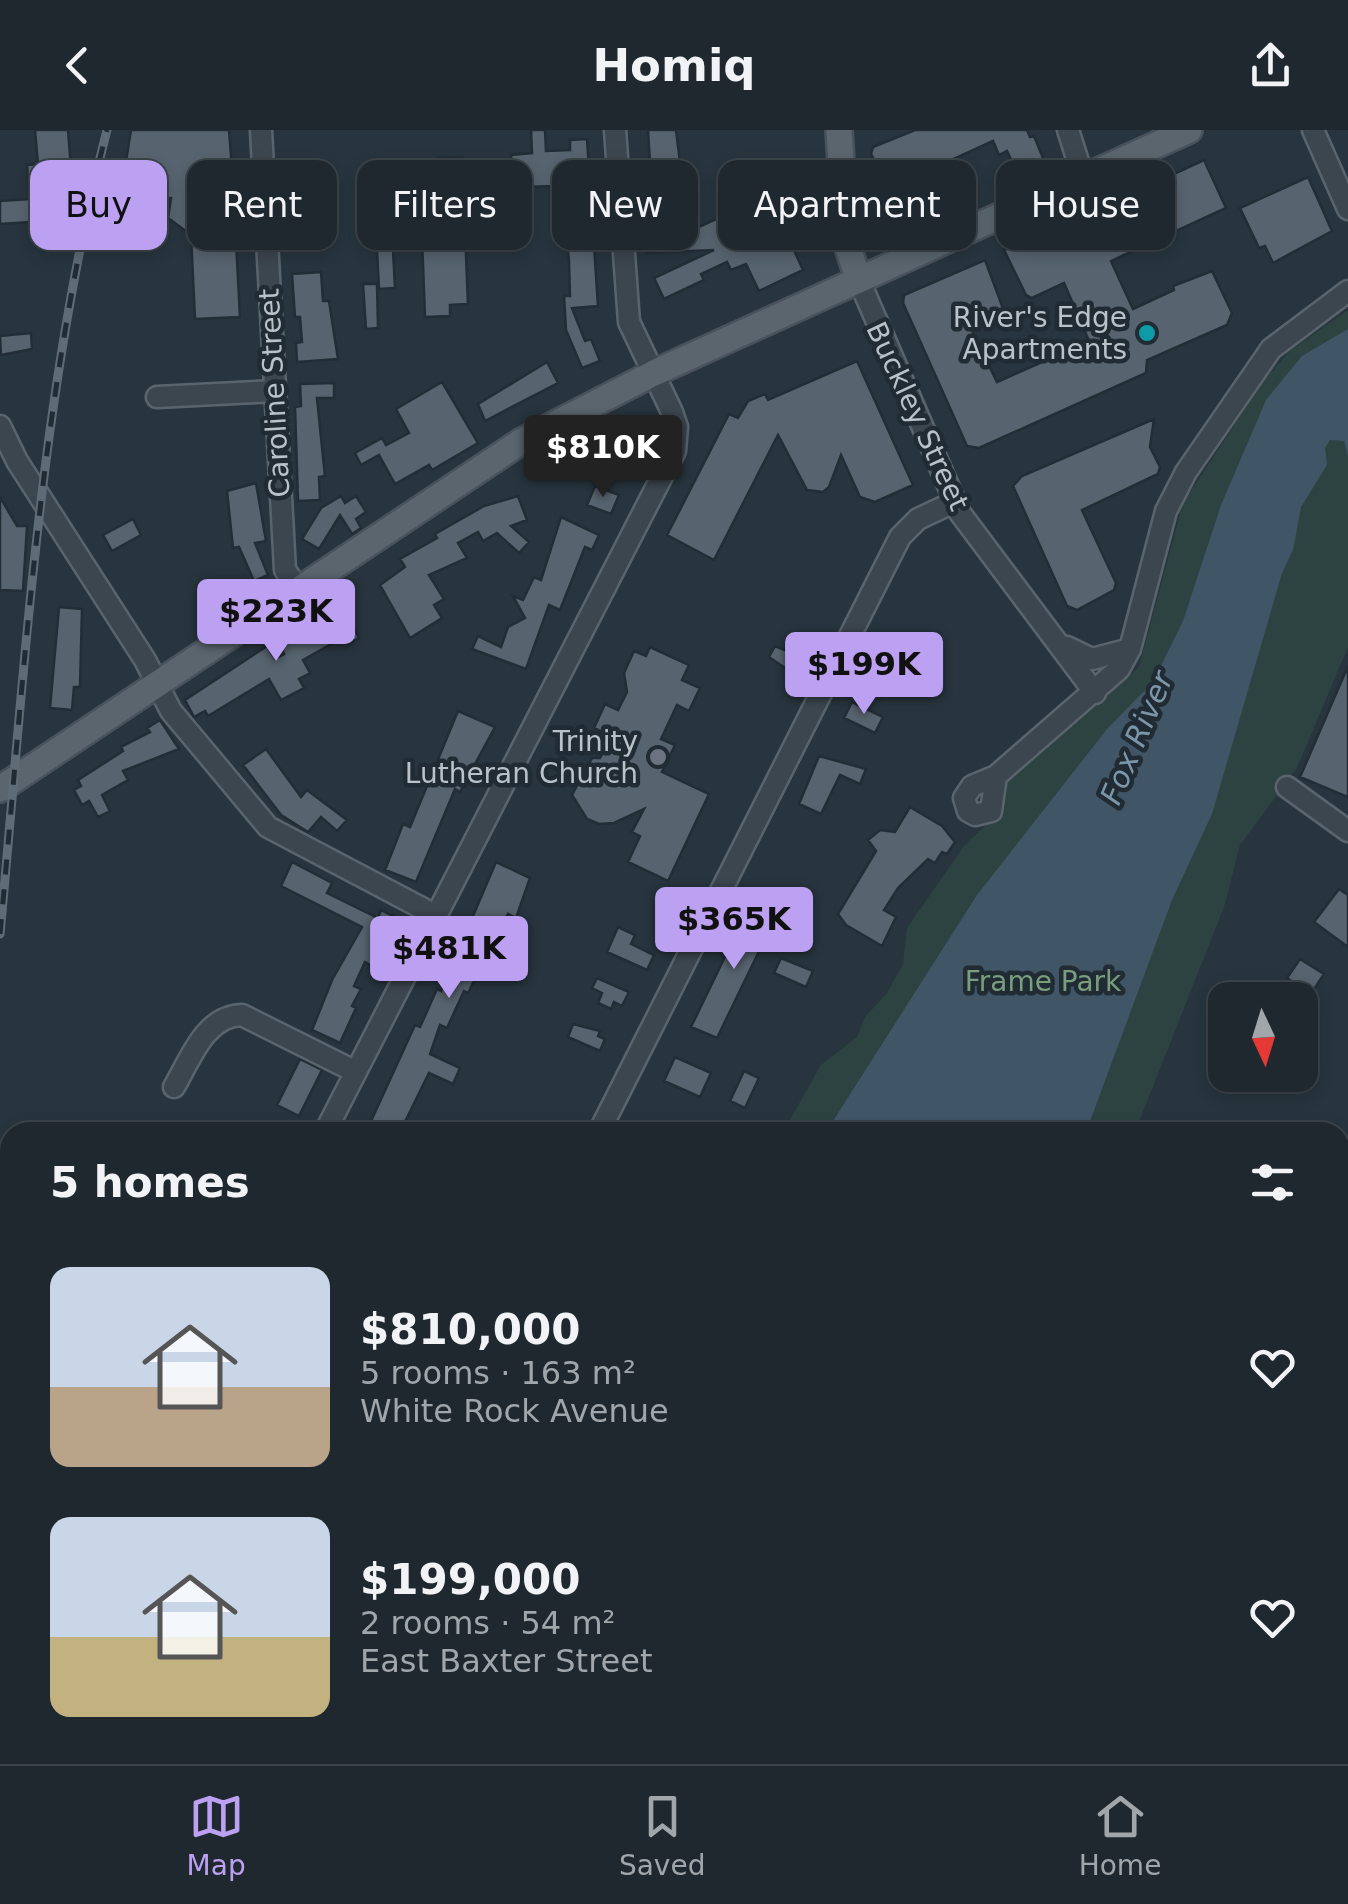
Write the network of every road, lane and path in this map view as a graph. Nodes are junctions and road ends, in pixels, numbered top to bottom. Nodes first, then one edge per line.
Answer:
1 (261, 130) edge
2 (615, 130) edge
3 (839, 130) edge
4 (1068, 130) edge
5 (1190, 130) edge
6 (1313, 130) edge
7 (1078, 160) edge
8 (1122, 160) edge
9 (1348, 209) edge
10 (996, 216) edge
11 (858, 278) junction
12 (1348, 292) edge
13 (654, 373) junction
14 (274, 391) junction
15 (157, 397) dead end
16 (0, 426) edge
17 (954, 502) junction
18 (300, 591) junction
19 (1060, 642) junction
20 (1130, 649) junction
21 (158, 686) junction
22 (1094, 692) junction
23 (996, 776) dead end
24 (1287, 787) dead end
25 (0, 789) edge
26 (1348, 831) edge
27 (436, 916) junction
28 (356, 1072) junction
29 (174, 1087) dead end
30 (330, 1122) edge
31 (603, 1122) edge

1 - 14 street, Caroline Street
2 - 13 street
3 - 11 main road
4 - 7 street
5 - 8 main road
6 - 9 street
10 - 11 main road
11 - 13 main road
11 - 17 street, Buckley Street
12 - 20 street
13 - 18 main road
13 - 27 street
14 - 15 street
14 - 18 street, Caroline Street
16 - 21 street
17 - 19 street, Buckley Street
17 - 31 street
18 - 21 main road
19 - 20 street
19 - 22 street, Buckley Street
20 - 22 street
21 - 25 main road
21 - 27 street
22 - 23 street
24 - 26 street
27 - 28 street
28 - 29 street
28 - 30 street

